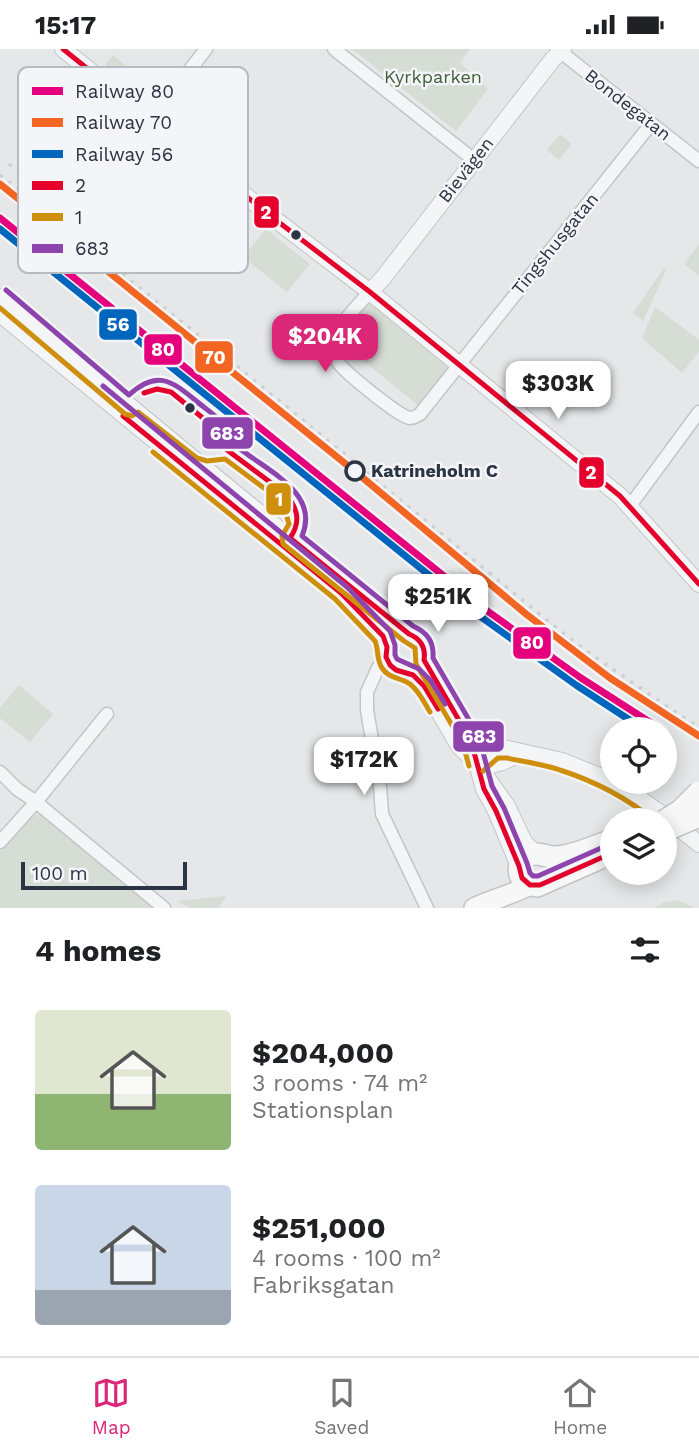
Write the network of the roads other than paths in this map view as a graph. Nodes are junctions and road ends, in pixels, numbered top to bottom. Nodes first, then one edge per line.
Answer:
1 (63, 49) edge
2 (206, 49) edge
3 (334, 49) edge
4 (560, 50) edge
5 (85, 67) edge
6 (192, 67) edge
7 (652, 124) junction
8 (474, 160) junction
9 (699, 161) edge
10 (248, 198) edge
11 (370, 292) junction
12 (0, 297) edge
13 (0, 314) edge
14 (458, 364) junction
15 (127, 411) junction
16 (699, 412) edge
17 (629, 507) junction
18 (287, 542) junction
19 (699, 584) edge
20 (409, 634) junction
21 (424, 660) junction
22 (395, 662) junction
23 (107, 714) dead end
24 (477, 765) junction
25 (0, 772) edge
26 (699, 792) edge
27 (36, 802) junction
28 (677, 813) edge
29 (699, 816) edge
30 (677, 826) edge
31 (0, 842) edge
32 (699, 845) edge
33 (600, 848) edge
34 (600, 855) edge
35 (589, 856) junction
36 (532, 869) junction
37 (480, 905) edge
38 (164, 908) edge
39 (427, 908) edge

1 - 5 street
2 - 6 street
3 - 8 street
4 - 7 street, Bondegatan
4 - 8 street, Bievägen
7 - 9 street, Bondegatan
7 - 14 street, Tingshusgatan
8 - 11 street, Bievägen
10 - 11 street
11 - 14 street
11 - 14 street, Tingshusgatan
12 - 15 street
13 - 15 street
14 - 17 street
15 - 18 street
16 - 17 street
17 - 19 street
18 - 20 street
18 - 22 street
20 - 21 street
20 - 22 street
21 - 22 street
21 - 24 street
22 - 24 street
22 - 39 street
23 - 27 street
24 - 32 street
24 - 36 street
25 - 27 street
26 - 28 main road, bridge
27 - 31 street
27 - 38 street
29 - 30 main road, bridge
33 - 35 main road
34 - 35 main road
35 - 36 main road
36 - 37 main road

